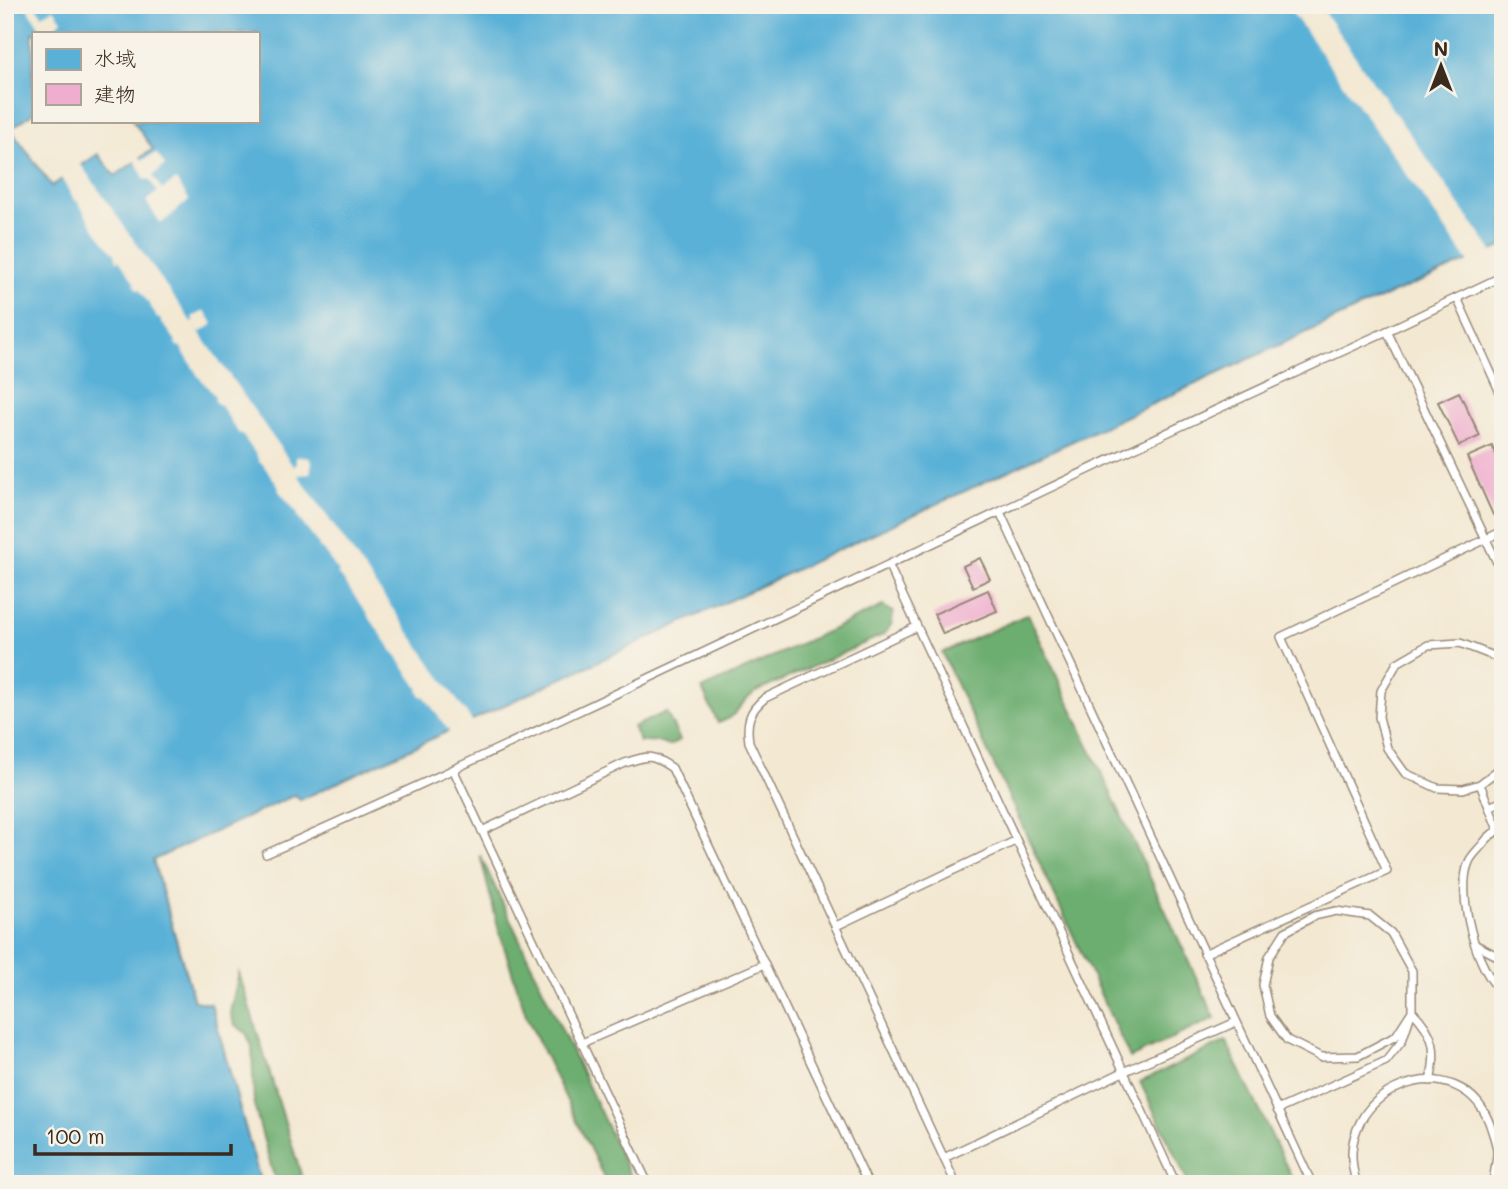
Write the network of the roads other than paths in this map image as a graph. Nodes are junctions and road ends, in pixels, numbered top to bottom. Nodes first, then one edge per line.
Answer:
1 (1503, 276) edge
2 (1457, 298) junction
3 (1387, 331) junction
4 (1503, 399) edge
5 (1000, 512) junction
6 (1503, 531) edge
7 (1486, 539) junction
8 (888, 566) junction
9 (1503, 575) edge
10 (916, 627) junction
11 (1503, 669) edge
12 (1503, 765) edge
13 (454, 771) junction
14 (1479, 784) junction
15 (1503, 801) edge
16 (1489, 807) junction
17 (1500, 830) edge
18 (482, 831) junction
19 (1015, 841) junction
20 (266, 854) dead end
21 (836, 926) junction
22 (1475, 945) junction
23 (1204, 954) junction
24 (1503, 959) edge
25 (765, 964) junction
26 (1503, 992) edge
27 (1412, 1011) junction
28 (1236, 1022) junction
29 (582, 1043) junction
30 (1123, 1072) junction
31 (1430, 1081) junction
32 (1277, 1110) junction
33 (944, 1158) junction
34 (648, 1184) edge
35 (868, 1184) edge
36 (956, 1184) edge
37 (1176, 1184) edge
38 (1312, 1184) edge
39 (1357, 1184) edge
40 (1493, 1184) edge

1 - 2 lane
2 - 3 lane
2 - 4 lane
3 - 5 lane
3 - 7 lane
5 - 8 lane
5 - 23 lane
6 - 7 lane
7 - 9 lane
7 - 23 lane
8 - 10 lane
8 - 13 lane
10 - 19 lane
10 - 21 lane
11 - 14 lane
12 - 14 lane
13 - 18 lane
13 - 20 lane
14 - 16 lane
15 - 16 lane
16 - 17 lane
17 - 22 lane
18 - 25 lane
18 - 29 lane
19 - 21 lane
19 - 30 lane
21 - 33 lane
22 - 24 lane
22 - 26 lane
23 - 28 lane
25 - 29 lane
25 - 35 lane
27 - 27 lane
27 - 31 lane
27 - 32 lane
28 - 30 lane
28 - 32 lane
29 - 34 lane
30 - 33 lane
30 - 37 lane
31 - 39 lane
31 - 40 lane
32 - 38 lane
33 - 36 lane

